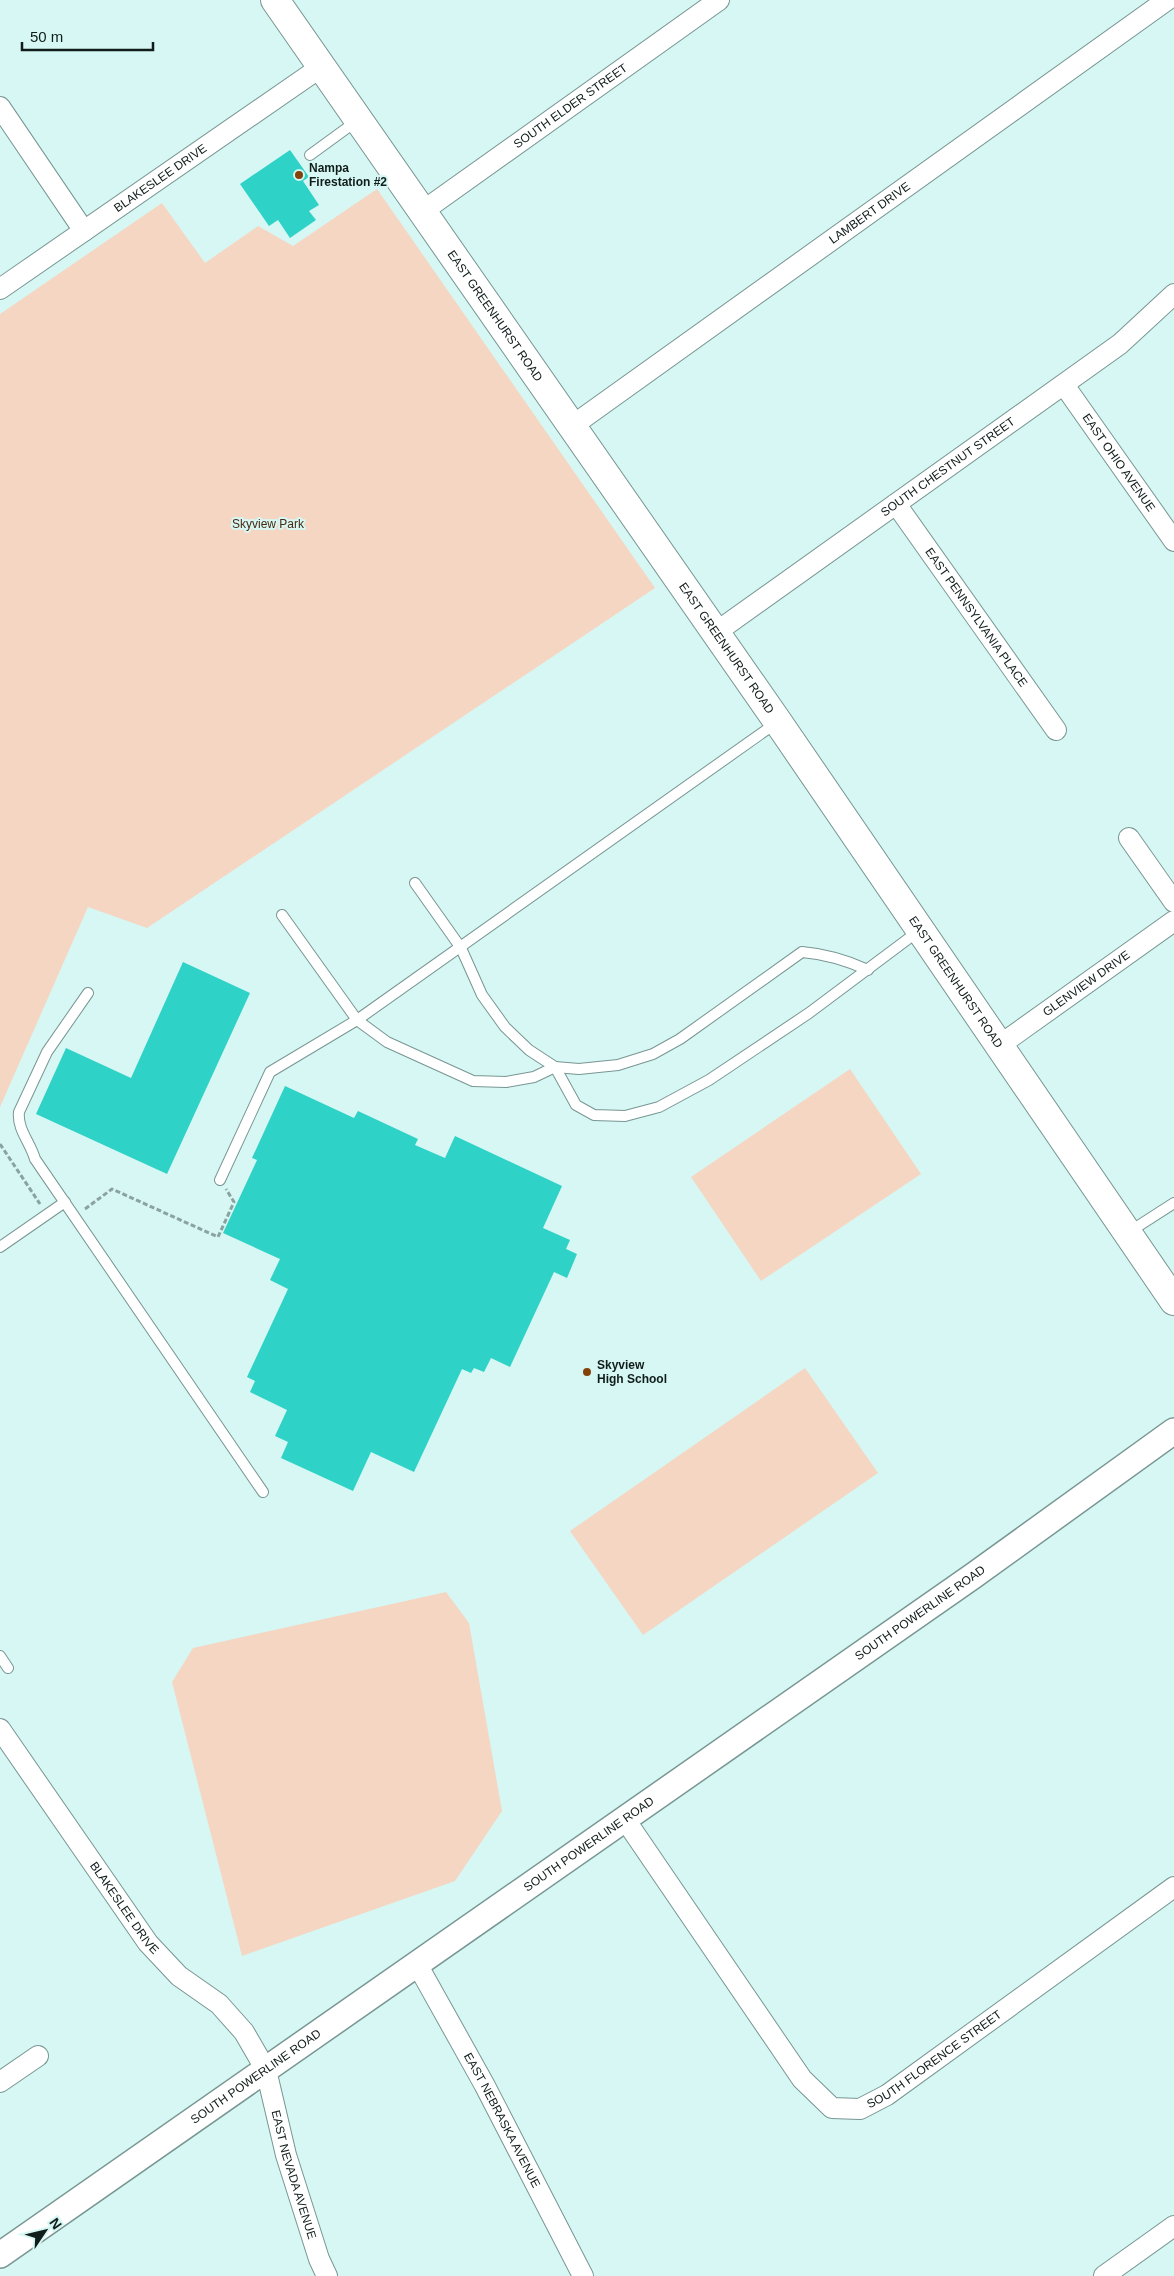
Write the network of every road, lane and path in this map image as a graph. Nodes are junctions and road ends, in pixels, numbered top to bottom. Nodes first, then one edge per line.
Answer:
1 (719, 0) edge
2 (1167, 0) edge
3 (1171, 0) edge
4 (278, 1) edge
5 (1174, 4) edge
6 (321, 67) junction
7 (0, 107) edge
8 (358, 120) junction
9 (310, 155) dead end
10 (423, 211) junction
11 (84, 231) junction
12 (0, 288) edge
13 (1174, 294) edge
14 (1064, 385) junction
15 (572, 426) junction
16 (896, 504) junction
17 (1174, 541) edge
18 (715, 633) junction
19 (778, 722) junction
20 (1056, 730) dead end
21 (1129, 838) dead end
22 (415, 883) dead end
23 (1174, 902) edge
24 (282, 915) dead end
25 (1174, 922) edge
26 (921, 930) junction
27 (461, 948) junction
28 (868, 970) junction
29 (88, 993) dead end
30 (357, 1020) junction
31 (1000, 1044) junction
32 (555, 1067) junction
33 (0, 1144) edge
34 (220, 1180) joint
35 (65, 1202) junction
36 (1174, 1204) edge
37 (48, 1214) junction
38 (74, 1216) junction
39 (1128, 1232) junction
40 (0, 1247) edge
41 (1174, 1301) edge
42 (1174, 1431) edge
43 (263, 1492) dead end
44 (0, 1656) edge
45 (8, 1668) dead end
46 (0, 1729) edge
47 (624, 1818) junction
48 (1174, 1887) edge
49 (417, 1964) junction
50 (38, 2056) dead end
51 (266, 2070) junction
52 (0, 2082) edge
53 (1174, 2226) edge
54 (0, 2255) edge
55 (327, 2276) edge
56 (583, 2276) edge
57 (1104, 2276) edge

1 - 10 street, SOUTH ELDER STREET
2 - 15 street, LAMBERT DRIVE
3 - 5 street
4 - 6 main road, EAST GREENHURST ROAD
6 - 8 main road, EAST GREENHURST ROAD
6 - 11 street, BLAKESLEE DRIVE
7 - 11 street
8 - 9 lane
8 - 10 main road, EAST GREENHURST ROAD
10 - 15 main road, EAST GREENHURST ROAD
11 - 12 street, BLAKESLEE DRIVE
13 - 14 street, SOUTH CHESTNUT STREET
14 - 16 street, SOUTH CHESTNUT STREET
14 - 17 street, EAST OHIO AVENUE
15 - 18 main road, EAST GREENHURST ROAD
16 - 18 street, SOUTH CHESTNUT STREET
16 - 20 street, EAST PENNSYLVANIA PLACE
18 - 19 main road, EAST GREENHURST ROAD
19 - 26 main road, EAST GREENHURST ROAD
19 - 27 lane
21 - 23 street
22 - 27 lane
24 - 30 lane
25 - 31 street, GLENVIEW DRIVE
26 - 28 lane
26 - 31 main road, EAST GREENHURST ROAD
27 - 30 lane
27 - 32 lane
28 - 32 lane
28 - 32 lane
29 - 35 lane
30 - 32 lane
30 - 34 lane
31 - 39 main road, EAST GREENHURST ROAD
33 - 37 path
34 - 38 path
35 - 37 lane
35 - 38 lane
36 - 39 lane
37 - 40 lane
38 - 43 lane
39 - 41 main road, EAST GREENHURST ROAD
42 - 47 street, SOUTH POWERLINE ROAD
44 - 45 lane
46 - 51 street, BLAKESLEE DRIVE
47 - 48 street, SOUTH FLORENCE STREET
47 - 49 street, SOUTH POWERLINE ROAD
49 - 51 street, SOUTH POWERLINE ROAD
49 - 56 street, EAST NEBRASKA AVENUE
50 - 52 street
51 - 54 street, SOUTH POWERLINE ROAD
51 - 55 street, EAST NEVADA AVENUE
53 - 57 street

